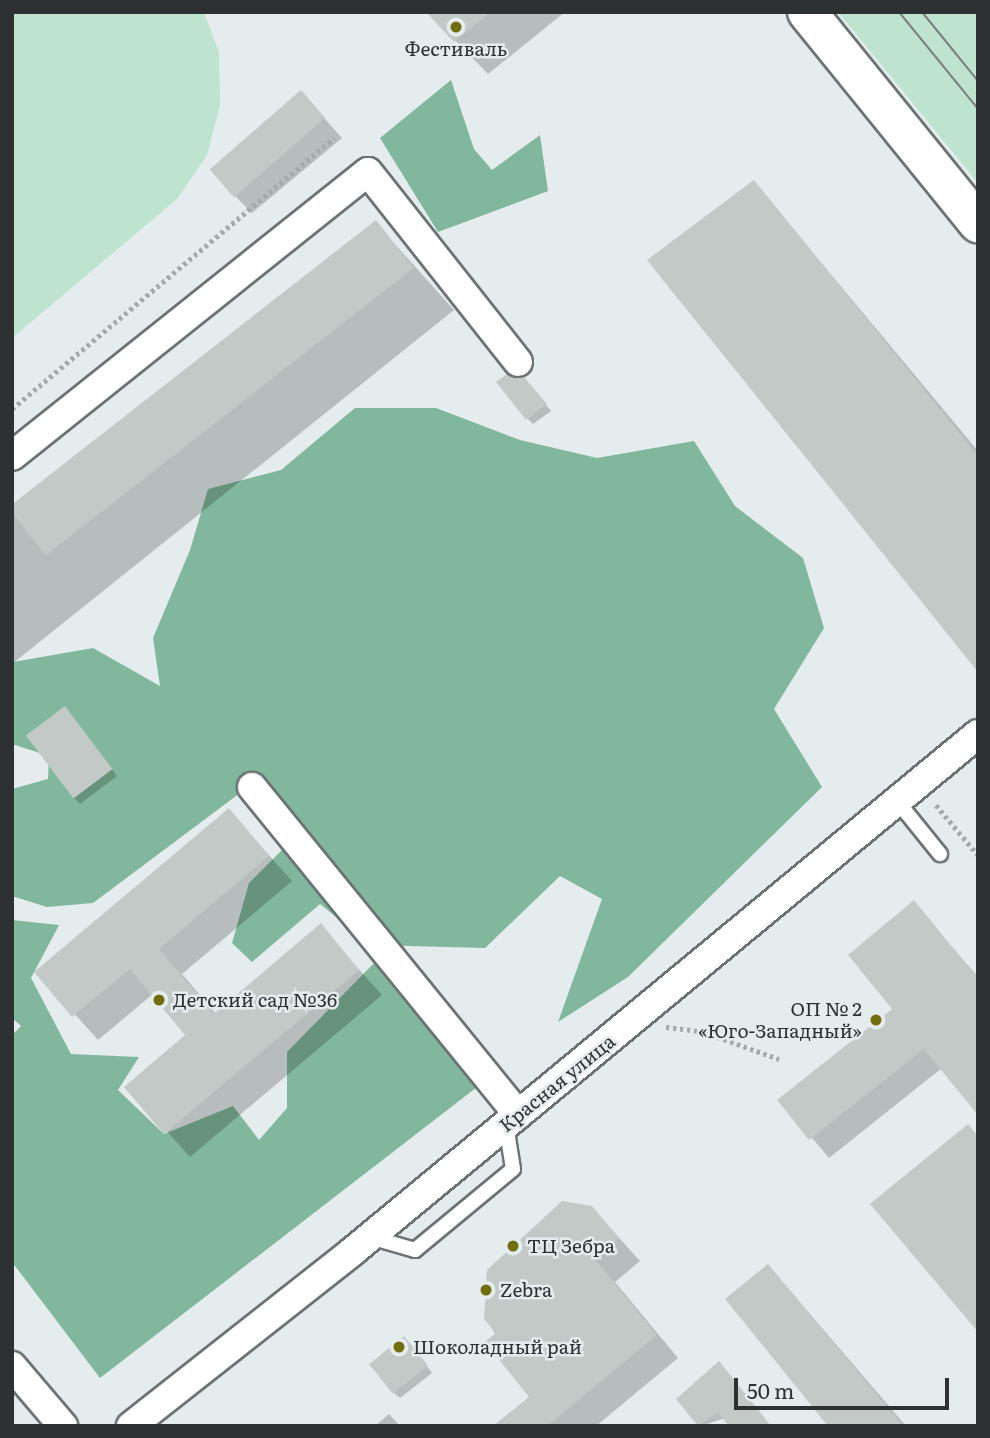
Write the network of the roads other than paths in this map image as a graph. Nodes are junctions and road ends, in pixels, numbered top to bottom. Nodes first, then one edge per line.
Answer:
1 (807, 12) edge
2 (978, 223) edge
3 (518, 362) dead end
4 (12, 456) edge
5 (978, 734) edge
6 (251, 787) dead end
7 (898, 802) junction
8 (940, 854) dead end
9 (512, 1120) junction
10 (370, 1237) junction
11 (12, 1366) edge
12 (63, 1426) edge
13 (131, 1426) edge

1 - 2 main road
3 - 4 street
5 - 7 street, Красная улица
6 - 9 street
7 - 8 lane
7 - 9 street, Красная улица
9 - 10 street, Красная улица
9 - 10 lane
10 - 13 street, Красная улица
11 - 12 street

